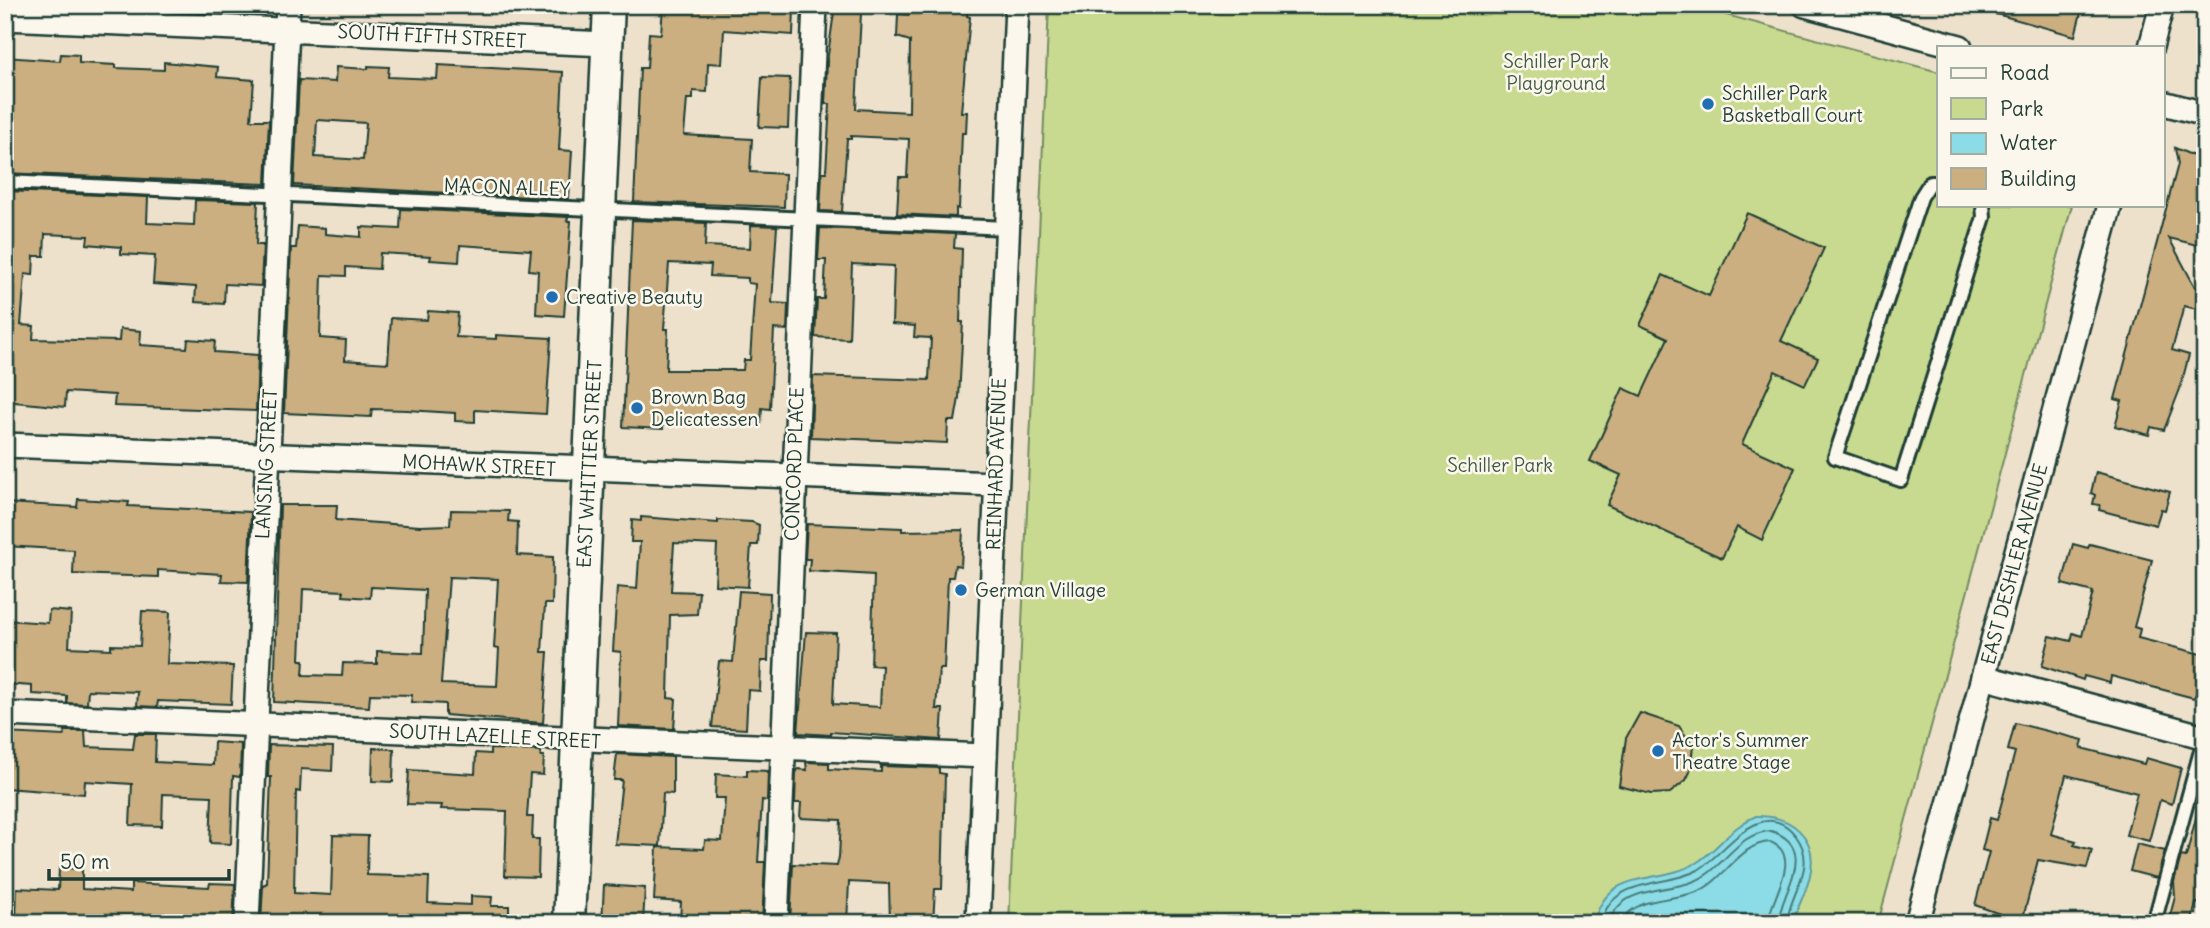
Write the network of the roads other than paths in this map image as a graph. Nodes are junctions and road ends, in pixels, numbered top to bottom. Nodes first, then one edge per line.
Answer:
1 (288, 5) edge
2 (609, 5) edge
3 (815, 5) edge
4 (1017, 5) edge
5 (1805, 5) edge
6 (2162, 5) edge
7 (5, 18) edge
8 (287, 30) junction
9 (607, 44) junction
10 (1956, 46) edge
11 (2151, 46) edge
12 (2164, 103) edge
13 (2205, 114) edge
14 (1936, 182) edge
15 (5, 183) edge
16 (280, 197) junction
17 (1983, 206) edge
18 (2109, 206) edge
19 (600, 209) junction
20 (805, 218) junction
21 (1007, 229) junction
22 (5, 444) edge
23 (267, 455) junction
24 (589, 470) junction
25 (794, 477) junction
26 (995, 484) junction
27 (1983, 677) junction
28 (5, 714) edge
29 (254, 725) junction
30 (2205, 736) edge
31 (577, 740) junction
32 (783, 748) junction
33 (985, 756) junction
34 (247, 923) edge
35 (569, 923) edge
36 (776, 923) edge
37 (978, 923) edge
38 (1917, 923) edge
39 (2154, 923) edge

1 - 8 street, LANSING STREET
2 - 9 street, EAST WHITTIER STREET
3 - 20 street, CONCORD PLACE
4 - 21 street, REINHARD AVENUE
5 - 10 street
6 - 11 street
7 - 8 street, SOUTH FIFTH STREET
8 - 9 street, SOUTH FIFTH STREET
8 - 16 street, LANSING STREET
9 - 19 street, EAST WHITTIER STREET
12 - 13 street
14 - 17 lane
15 - 16 lane, MACON ALLEY
16 - 19 lane, MACON ALLEY
16 - 23 street, LANSING STREET
18 - 27 street, EAST DESHLER AVENUE
19 - 20 lane, MACON ALLEY
19 - 24 street, EAST WHITTIER STREET
20 - 21 lane, MACON ALLEY
20 - 25 street, CONCORD PLACE
21 - 26 street, REINHARD AVENUE
22 - 23 street, MOHAWK STREET
23 - 24 street, MOHAWK STREET
23 - 29 street, LANSING STREET
24 - 25 street, MOHAWK STREET
24 - 31 street, EAST WHITTIER STREET
25 - 26 street, MOHAWK STREET
25 - 32 street, CONCORD PLACE
26 - 33 street, REINHARD AVENUE
27 - 30 street
27 - 38 street, EAST DESHLER AVENUE
28 - 29 street, SOUTH LAZELLE STREET
29 - 31 street, SOUTH LAZELLE STREET
29 - 34 street, LANSING STREET
30 - 39 lane
31 - 32 street, SOUTH LAZELLE STREET
31 - 35 street, EAST WHITTIER STREET
32 - 33 street, SOUTH LAZELLE STREET
32 - 36 street, CONCORD PLACE
33 - 37 street, REINHARD AVENUE

